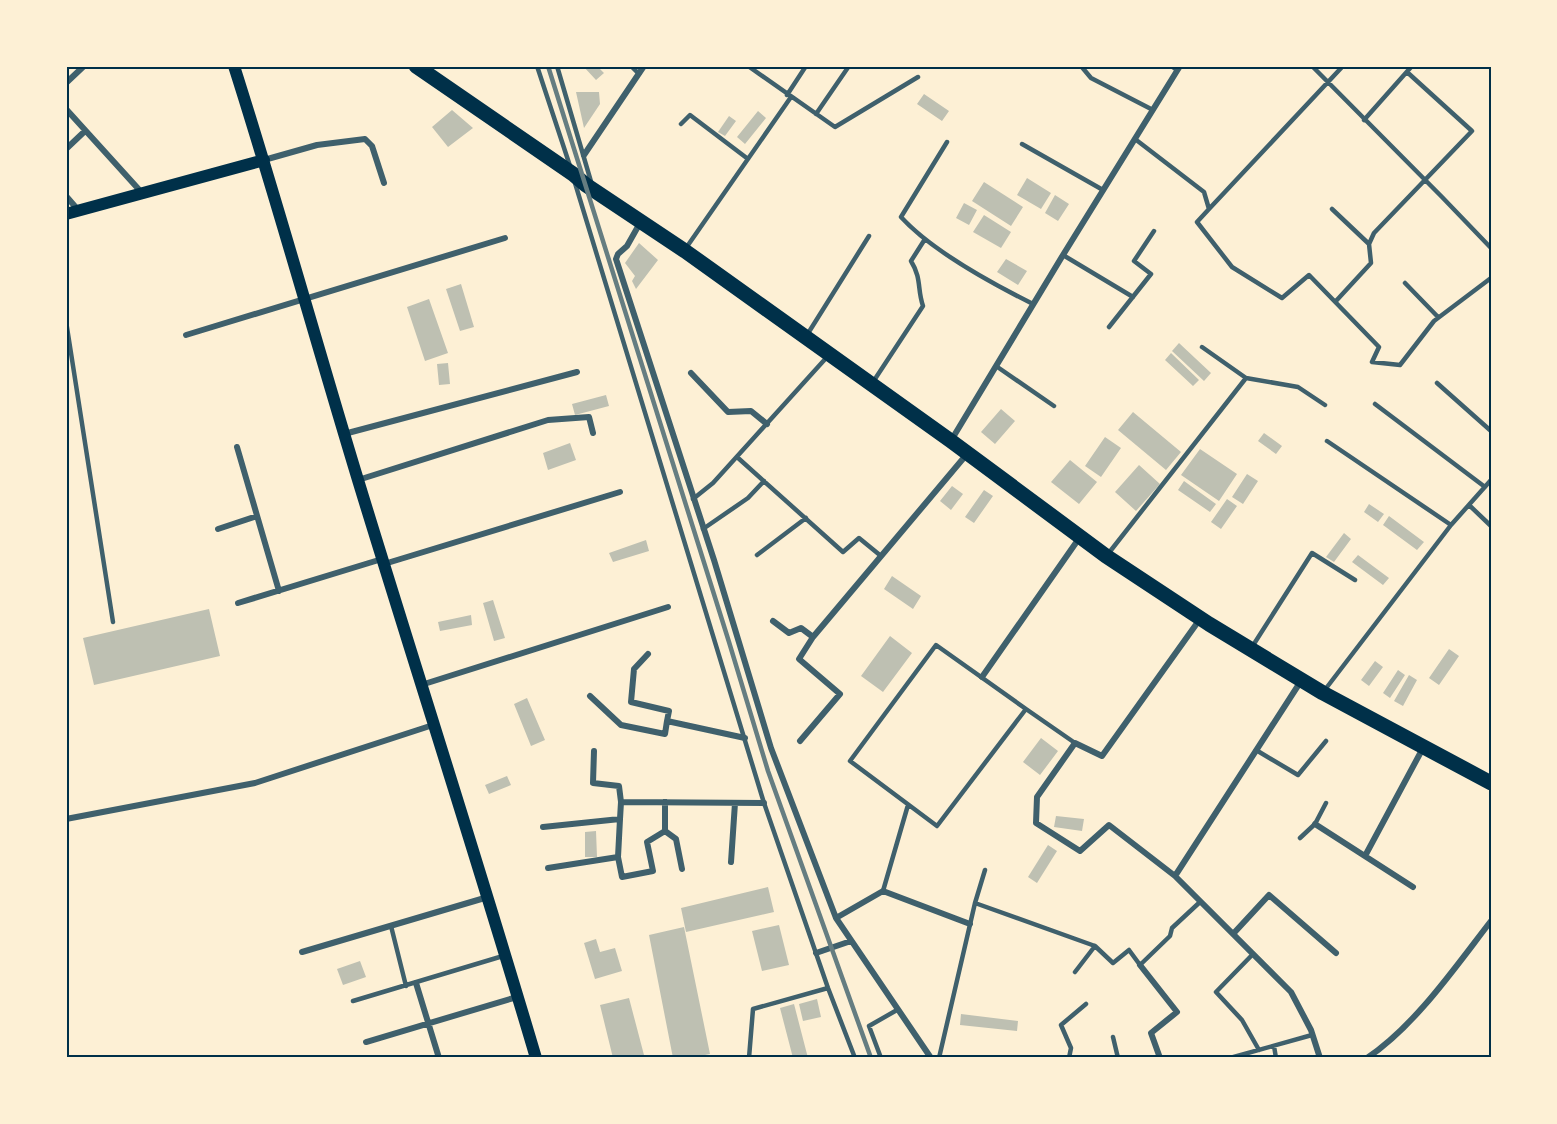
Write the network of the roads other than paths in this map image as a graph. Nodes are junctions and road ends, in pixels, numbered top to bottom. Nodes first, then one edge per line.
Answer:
1 (84, 66) edge
2 (234, 66) edge
3 (416, 66) edge
4 (537, 66) edge
5 (557, 66) edge
6 (631, 66) edge
7 (644, 66) edge
8 (748, 66) edge
9 (806, 66) edge
10 (849, 66) edge
11 (1082, 66) edge
12 (1170, 66) edge
13 (1312, 66) edge
14 (1343, 66) edge
15 (1412, 66) edge
16 (1179, 68) edge
17 (1407, 72) junction
18 (639, 74) junction
19 (918, 77) dead end
20 (1328, 82) junction
21 (66, 83) edge
22 (789, 96) junction
23 (66, 109) edge
24 (1153, 110) junction
25 (816, 114) junction
26 (1364, 120) junction
27 (681, 124) dead end
28 (86, 131) junction
29 (1135, 139) junction
30 (947, 142) dead end
31 (1022, 144) dead end
32 (66, 149) edge
33 (584, 155) junction
34 (748, 159) junction
35 (264, 160) junction
36 (573, 174) junction
37 (1426, 181) junction
38 (384, 183) dead end
39 (594, 190) junction
40 (1103, 190) junction
41 (143, 194) junction
42 (66, 196) edge
43 (1209, 209) junction
44 (1332, 209) dead end
45 (79, 211) junction
46 (66, 214) edge
47 (641, 222) junction
48 (1154, 231) dead end
49 (869, 236) dead end
50 (505, 238) dead end
51 (925, 239) junction
52 (1369, 244) junction
53 (1491, 248) edge
54 (685, 250) junction
55 (1063, 255) junction
56 (1491, 278) edge
57 (1405, 283) dead end
58 (1133, 297) junction
59 (303, 299) junction
60 (1336, 301) junction
61 (1034, 304) junction
62 (1438, 317) junction
63 (66, 321) edge
64 (1109, 327) dead end
65 (186, 335) dead end
66 (806, 338) junction
67 (1202, 347) dead end
68 (830, 354) junction
69 (996, 366) junction
70 (577, 372) dead end
71 (692, 372) dead end
72 (1246, 378) junction
73 (1437, 383) dead end
74 (872, 384) junction
75 (1375, 404) dead end
76 (1325, 405) dead end
77 (1054, 406) dead end
78 (767, 424) junction
79 (1491, 431) edge
80 (593, 433) dead end
81 (344, 434) junction
82 (951, 441) junction
83 (1327, 441) dead end
84 (237, 447) dead end
85 (968, 454) junction
86 (737, 457) junction
87 (358, 480) junction
88 (1491, 480) edge
89 (764, 481) junction
90 (1485, 487) junction
91 (620, 492) dead end
92 (693, 499) junction
93 (1469, 506) junction
94 (257, 516) junction
95 (806, 518) junction
96 (1451, 525) junction
97 (1491, 526) edge
98 (218, 529) dead end
99 (703, 530) junction
100 (1081, 537) junction
101 (757, 555) dead end
102 (881, 556) junction
103 (1107, 556) junction
104 (383, 561) junction
105 (1355, 580) dead end
106 (279, 591) junction
107 (238, 603) dead end
108 (668, 608) dead end
109 (1200, 618) junction
110 (773, 621) dead end
111 (113, 622) dead end
112 (813, 637) junction
113 (1251, 650) junction
114 (648, 654) dead end
115 (982, 677) junction
116 (1301, 680) junction
117 (421, 685) junction
118 (1323, 693) junction
119 (590, 696) dead end
120 (1026, 709) junction
121 (668, 721) junction
122 (433, 725) junction
123 (744, 738) junction
124 (800, 741) dead end
125 (1326, 741) dead end
126 (1075, 743) junction
127 (1424, 747) junction
128 (1256, 750) junction
129 (594, 751) dead end
130 (1491, 783) edge
131 (621, 802) junction
132 (664, 802) junction
133 (735, 803) junction
134 (764, 803) junction
135 (1326, 803) dead end
136 (908, 805) junction
137 (66, 819) edge
138 (620, 819) junction
139 (1315, 824) junction
140 (543, 827) dead end
141 (665, 831) junction
142 (1300, 838) dead end
143 (1365, 856) junction
144 (618, 857) junction
145 (731, 862) dead end
146 (548, 868) dead end
147 (682, 869) dead end
148 (985, 870) dead end
149 (1175, 876) junction
150 (1413, 887) dead end
151 (883, 891) junction
152 (489, 897) junction
153 (1200, 902) junction
154 (975, 903) junction
155 (836, 918) junction
156 (1491, 921) edge
157 (970, 924) junction
158 (391, 926) junction
159 (1233, 934) junction
160 (851, 941) junction
161 (1095, 946) junction
162 (302, 952) dead end
163 (816, 953) junction
164 (1336, 953) dead end
165 (1253, 954) junction
166 (506, 956) junction
167 (1140, 965) junction
168 (1075, 972) dead end
169 (416, 983) junction
170 (406, 986) junction
171 (828, 988) junction
172 (518, 996) junction
173 (353, 1002) dead end
174 (1086, 1004) dead end
175 (897, 1010) junction
176 (429, 1023) junction
177 (1312, 1035) junction
178 (1113, 1037) dead end
179 (366, 1042) dead end
180 (1274, 1046) junction
181 (1259, 1050) junction
182 (440, 1058) edge
183 (536, 1058) edge
184 (749, 1058) edge
185 (855, 1058) edge
186 (881, 1058) edge
187 (931, 1058) edge
188 (939, 1058) edge
189 (1069, 1058) edge
190 (1118, 1058) edge
191 (1160, 1058) edge
192 (1230, 1058) edge
193 (1276, 1058) edge
194 (1320, 1058) edge
195 (1367, 1058) edge

1 - 21 street
2 - 35 main road
3 - 36 main road
4 - 36 lane
5 - 33 lane
6 - 18 lane
7 - 18 street
8 - 22 lane
9 - 22 lane
10 - 25 lane
11 - 24 lane
12 - 16 lane
13 - 20 lane
14 - 20 lane
15 - 17 lane
16 - 24 street
17 - 26 lane
17 - 37 lane
18 - 33 street
19 - 25 lane
20 - 26 lane
20 - 43 lane
22 - 25 lane
22 - 34 lane
23 - 28 street
24 - 29 street
26 - 37 lane
27 - 34 lane
28 - 32 street
28 - 41 street
29 - 40 street
29 - 43 lane
30 - 51 lane
31 - 40 lane
33 - 39 lane
34 - 54 lane
35 - 38 street
35 - 41 main road
35 - 59 main road
36 - 39 main road
36 - 123 lane
37 - 52 lane
37 - 53 lane
39 - 47 main road
40 - 55 street
41 - 45 main road
42 - 45 street
43 - 60 lane
44 - 52 lane
45 - 46 main road
47 - 54 main road
47 - 92 street
48 - 58 lane
49 - 66 lane
50 - 59 street
51 - 61 lane
51 - 74 lane
52 - 60 lane
54 - 66 main road
55 - 58 lane
55 - 61 street
56 - 62 lane
57 - 62 lane
58 - 64 lane
59 - 65 street
59 - 81 main road
60 - 62 lane
61 - 69 street
63 - 111 lane
66 - 68 main road
67 - 72 lane
68 - 74 main road
68 - 78 lane
69 - 77 lane
69 - 82 street
70 - 81 street
71 - 78 street
72 - 76 lane
72 - 103 lane
73 - 79 lane
74 - 82 main road
75 - 90 lane
78 - 86 lane
80 - 87 street
81 - 87 main road
82 - 85 main road
83 - 96 lane
84 - 94 street
85 - 100 main road
85 - 102 street
86 - 89 lane
86 - 92 lane
87 - 104 main road
88 - 90 lane
89 - 95 lane
89 - 99 lane
90 - 93 lane
91 - 104 street
92 - 99 street
93 - 96 lane
93 - 97 lane
94 - 98 street
94 - 106 street
95 - 101 lane
95 - 102 lane
96 - 118 lane
99 - 155 street
100 - 103 main road
100 - 115 street
102 - 112 street
103 - 109 main road
104 - 106 street
104 - 117 main road
105 - 113 lane
106 - 107 street
108 - 117 street
109 - 113 main road
109 - 126 street
110 - 112 street
112 - 124 street
113 - 116 main road
114 - 121 street
115 - 120 lane
115 - 136 lane
116 - 118 main road
116 - 128 street
117 - 122 main road
118 - 127 main road
119 - 121 street
120 - 126 lane
120 - 136 lane
121 - 123 street
122 - 137 street
122 - 152 main road
123 - 134 lane
125 - 128 lane
126 - 149 street
127 - 130 main road
127 - 143 street
128 - 149 street
129 - 131 street
131 - 132 street
131 - 138 street
132 - 133 street
132 - 141 street
133 - 134 street
133 - 145 street
134 - 163 lane
135 - 139 lane
136 - 151 lane
138 - 140 street
138 - 144 street
139 - 142 lane
139 - 143 street
141 - 144 street
141 - 147 street
143 - 150 street
144 - 146 street
148 - 154 lane
149 - 153 street
151 - 155 street
151 - 157 street
152 - 158 street
152 - 166 main road
153 - 159 street
153 - 167 lane
154 - 157 lane
154 - 161 lane
155 - 160 street
156 - 195 street
157 - 188 lane
158 - 162 street
158 - 170 lane
159 - 164 street
159 - 165 street
160 - 163 street
160 - 175 street
161 - 167 lane
161 - 168 lane
163 - 171 lane
165 - 177 street
165 - 181 lane
166 - 169 lane
166 - 172 main road
167 - 191 street
169 - 170 lane
169 - 176 street
170 - 173 lane
171 - 184 lane
171 - 185 lane
172 - 176 street
172 - 183 main road
174 - 189 lane
175 - 186 lane
175 - 187 street
176 - 179 street
176 - 182 street
177 - 180 lane
177 - 194 street
178 - 190 lane
180 - 181 lane
180 - 193 lane
181 - 192 lane

